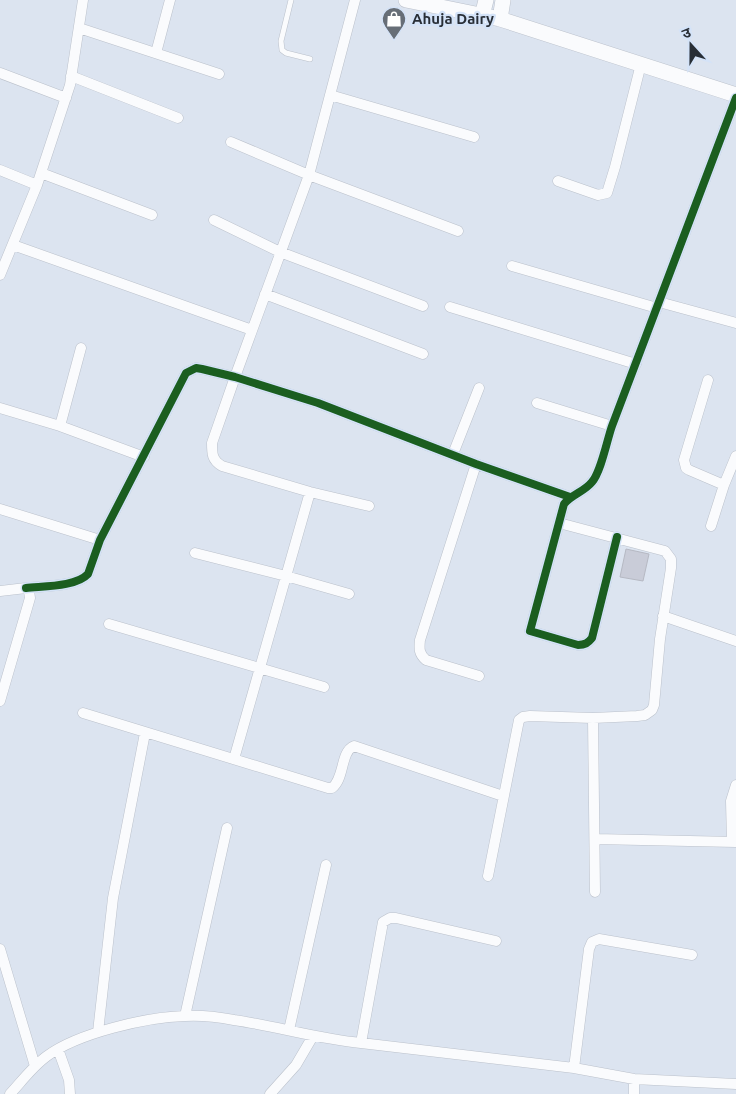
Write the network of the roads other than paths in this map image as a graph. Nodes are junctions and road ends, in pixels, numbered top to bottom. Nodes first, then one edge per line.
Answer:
1 (83, 0) edge
2 (170, 0) edge
3 (291, 0) edge
4 (355, 0) edge
5 (486, 0) edge
6 (503, 0) edge
7 (414, 1) edge
8 (482, 16) junction
9 (500, 19) junction
10 (79, 28) junction
11 (156, 53) junction
12 (310, 59) dead end
13 (641, 64) junction
14 (0, 73) edge
15 (219, 74) dead end
16 (71, 76) junction
17 (330, 95) junction
18 (736, 96) edge
19 (66, 98) junction
20 (178, 118) dead end
21 (474, 137) dead end
22 (231, 142) dead end
23 (0, 170) edge
24 (41, 173) junction
25 (309, 175) junction
26 (558, 181) dead end
27 (37, 185) junction
28 (152, 215) dead end
29 (214, 220) dead end
30 (458, 231) dead end
31 (13, 245) junction
32 (280, 252) junction
33 (512, 266) dead end
34 (0, 275) edge
35 (265, 294) junction
36 (658, 305) junction
37 (423, 306) dead end
38 (450, 307) dead end
39 (736, 323) edge
40 (252, 330) junction
41 (81, 348) dead end
42 (423, 354) dead end
43 (636, 364) junction
44 (234, 377) junction
45 (708, 380) dead end
46 (479, 388) dead end
47 (537, 402) dead end
48 (0, 408) edge
49 (60, 426) junction
50 (612, 426) junction
51 (453, 454) junction
52 (736, 456) edge
53 (144, 457) junction
54 (476, 464) junction
55 (724, 485) junction
56 (310, 492) junction
57 (570, 496) junction
58 (369, 506) dead end
59 (0, 509) edge
60 (559, 524) junction
61 (711, 526) dead end
62 (616, 537) junction
63 (100, 540) junction
64 (195, 553) dead end
65 (286, 576) junction
66 (26, 588) junction
67 (0, 591) edge
68 (349, 594) dead end
69 (663, 616) junction
70 (109, 624) dead end
71 (736, 641) edge
72 (259, 668) junction
73 (479, 676) dead end
74 (324, 687) dead end
75 (0, 701) edge
76 (83, 713) dead end
77 (593, 718) junction
78 (146, 733) junction
79 (234, 759) junction
80 (736, 785) edge
81 (503, 796) junction
82 (228, 828) dead end
83 (595, 839) junction
84 (734, 842) edge
85 (326, 865) dead end
86 (488, 876) dead end
87 (596, 892) dead end
88 (496, 941) dead end
89 (0, 951) edge
90 (692, 955) dead end
91 (185, 1016) junction
92 (289, 1030) junction
93 (98, 1032) junction
94 (313, 1036) junction
95 (361, 1043) junction
96 (58, 1049) junction
97 (34, 1066) junction
98 (574, 1068) junction
99 (634, 1079) junction
100 (736, 1084) edge
101 (10, 1094) edge
102 (70, 1094) edge
103 (270, 1094) edge
104 (634, 1094) edge

1 - 10 street
2 - 11 street
3 - 12 lane
4 - 17 street
5 - 8 main road
6 - 9 main road
7 - 8 main road
8 - 9 main road
9 - 13 main road
10 - 11 street
10 - 16 street
11 - 15 street
13 - 18 main road
13 - 26 street
14 - 19 street
16 - 19 street
16 - 20 street
17 - 21 street
17 - 25 street
18 - 36 street
19 - 24 street
22 - 25 street
23 - 27 street
24 - 27 street
24 - 28 street
25 - 30 street
25 - 32 street
27 - 31 street
29 - 32 street
31 - 34 street
31 - 40 street
32 - 35 street
32 - 37 street
33 - 36 street
35 - 40 street
35 - 42 street
36 - 39 street
36 - 43 street
38 - 43 street
40 - 44 street
41 - 49 street
43 - 50 street
44 - 51 street
44 - 53 street
44 - 56 street
45 - 55 street
46 - 51 street
47 - 50 street
48 - 49 street
49 - 53 street
50 - 57 street
51 - 54 street
52 - 55 street
53 - 63 street
54 - 57 street
54 - 73 street
55 - 61 street
56 - 58 street
56 - 65 street
57 - 60 street
59 - 63 street
60 - 62 street
60 - 62 street
62 - 69 street
63 - 66 street
64 - 65 street
65 - 68 street
65 - 72 street
66 - 67 street
66 - 75 street
69 - 71 street
69 - 77 street
70 - 72 street
72 - 74 street
72 - 79 street
76 - 78 street
77 - 81 street
77 - 83 street
78 - 79 street
78 - 93 street
79 - 81 street
80 - 84 street
81 - 86 street
82 - 91 street
83 - 84 street
83 - 87 street
85 - 92 street
88 - 95 street
89 - 97 street
90 - 98 street
91 - 92 street
91 - 93 street
92 - 94 street
93 - 96 street
94 - 95 street
94 - 103 street
95 - 98 street
96 - 97 street
96 - 102 street
97 - 101 street
98 - 99 street
99 - 100 street
99 - 104 street

